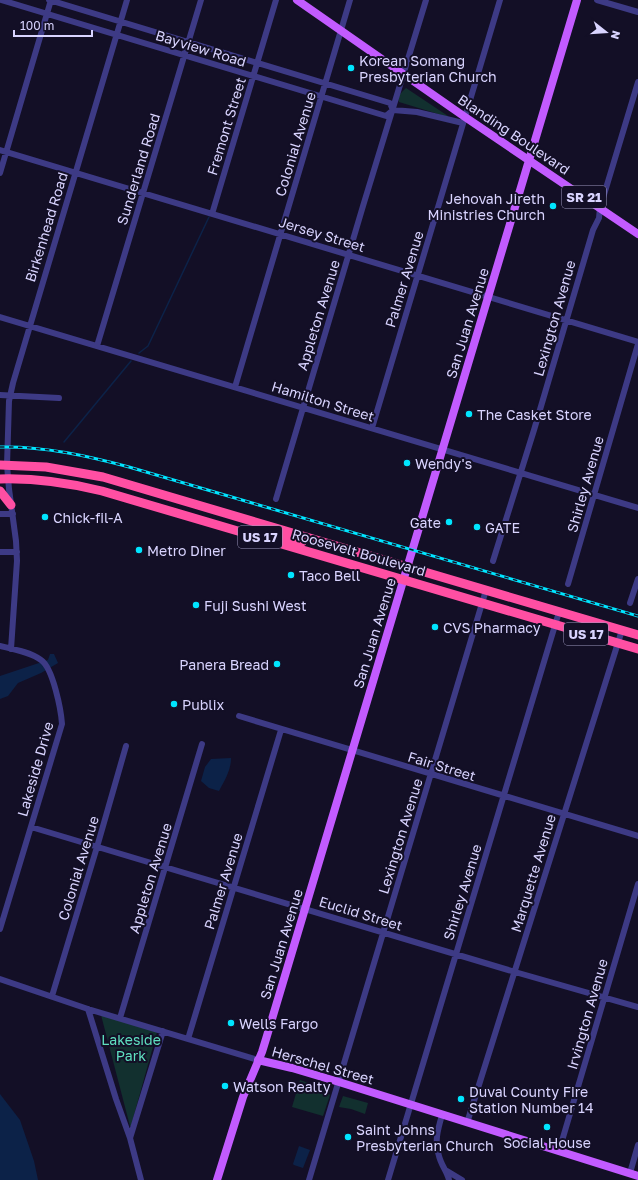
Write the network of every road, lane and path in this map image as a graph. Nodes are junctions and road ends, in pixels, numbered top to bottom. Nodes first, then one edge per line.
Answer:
1 (1, 0) edge
2 (51, 0) edge
3 (127, 0) edge
4 (201, 0) edge
5 (276, 0) edge
6 (297, 0) edge
7 (350, 0) edge
8 (426, 0) edge
9 (500, 0) edge
10 (577, 0) edge
11 (597, 0) edge
12 (638, 12) edge
13 (48, 14) junction
14 (120, 21) junction
15 (341, 31) junction
16 (116, 35) junction
17 (189, 42) junction
18 (185, 55) junction
19 (257, 63) junction
20 (403, 74) junction
21 (254, 76) junction
22 (638, 82) edge
23 (326, 84) junction
24 (322, 97) junction
25 (393, 110) junction
26 (464, 120) junction
27 (3, 151) edge
28 (530, 160) junction
29 (75, 172) junction
30 (0, 173) edge
31 (143, 193) junction
32 (600, 208) junction
33 (212, 214) junction
34 (280, 234) junction
35 (638, 234) edge
36 (349, 255) junction
37 (417, 275) junction
38 (488, 296) junction
39 (0, 317) edge
40 (567, 319) junction
41 (29, 326) junction
42 (638, 343) edge
43 (97, 346) junction
44 (235, 387) junction
45 (0, 395) edge
46 (10, 395) junction
47 (59, 398) dead end
48 (303, 407) junction
49 (372, 428) junction
50 (443, 449) junction
51 (4, 465) edge
52 (520, 472) junction
53 (103, 477) junction
54 (4, 479) edge
55 (0, 491) edge
56 (149, 491) junction
57 (594, 494) junction
58 (116, 495) junction
59 (276, 499) dead end
60 (638, 508) edge
61 (12, 510) junction
62 (0, 514) edge
63 (275, 542) junction
64 (332, 545) junction
65 (0, 552) edge
66 (17, 552) junction
67 (493, 561) dead end
68 (408, 567) junction
69 (638, 579) edge
70 (404, 580) junction
71 (568, 584) dead end
72 (486, 590) junction
73 (482, 603) junction
74 (630, 603) dead end
75 (559, 612) junction
76 (554, 624) junction
77 (622, 630) junction
78 (638, 635) edge
79 (618, 643) junction
80 (0, 646) edge
81 (11, 648) junction
82 (638, 649) edge
83 (239, 716) dead end
84 (281, 730) junction
85 (202, 744) dead end
86 (126, 746) dead end
87 (352, 751) junction
88 (430, 775) junction
89 (503, 797) junction
90 (564, 815) junction
91 (31, 827) junction
92 (638, 836) edge
93 (97, 847) junction
94 (166, 867) junction
95 (638, 884) edge
96 (234, 888) junction
97 (305, 909) junction
98 (0, 929) edge
99 (384, 932) junction
100 (456, 954) junction
101 (515, 972) junction
102 (0, 979) edge
103 (52, 996) junction
104 (604, 998) junction
105 (638, 1007) edge
106 (88, 1009) junction
107 (120, 1018) junction
108 (163, 1032) junction
109 (188, 1039) junction
110 (258, 1060) junction
111 (339, 1082) junction
112 (411, 1105) junction
113 (442, 1115) junction
114 (467, 1123) junction
115 (130, 1138) junction
116 (638, 1145) edge
117 (559, 1151) junction
118 (447, 1171) junction
119 (634, 1175) edge
120 (141, 1180) edge
121 (217, 1180) edge
122 (309, 1180) edge
123 (388, 1180) edge
124 (449, 1180) edge
125 (462, 1180) edge

1 - 13 street, Bayview Road
2 - 13 street
2 - 14 street, Bayview Road
3 - 14 street, Birkenhead Road
4 - 17 street, Sunderland Road
5 - 19 street, Fremont Street
6 - 15 main road, Blanding Boulevard / SR 21
7 - 15 street, Colonial Avenue
8 - 20 street, Appleton Avenue
9 - 26 street, Palmer Avenue
10 - 28 main road, San Juan Avenue
11 - 12 street
13 - 16 street, Bayview Road
13 - 27 street
14 - 16 street, Birkenhead Road
14 - 17 street, Bayview Road
15 - 20 main road, Blanding Boulevard / SR 21
15 - 23 street, Colonial Avenue
16 - 18 street, Bayview Road
16 - 29 street, Birkenhead Road
17 - 18 street, Sunderland Road
17 - 19 street, Bayview Road
18 - 21 street, Bayview Road
18 - 31 street, Sunderland Road
19 - 21 street, Fremont Street
19 - 23 street, Bayview Road
20 - 25 street, Appleton Avenue
20 - 26 main road, Blanding Boulevard / SR 21
21 - 24 street, Bayview Road
21 - 33 street, Fremont Street
22 - 32 street, Lexington Avenue
23 - 24 street, Colonial Avenue
23 - 25 street, Bayview Road
24 - 25 street, Bayview Road
24 - 34 street, Colonial Avenue
25 - 26 street, Bayview Road
25 - 36 street, Appleton Avenue
26 - 28 main road, Blanding Boulevard / SR 21
26 - 37 street, Palmer Avenue
27 - 29 street, Jersey Street
27 - 30 street
28 - 32 main road, Blanding Boulevard / SR 21
28 - 38 main road, San Juan Avenue
29 - 31 street, Jersey Street
29 - 41 street, Birkenhead Road
31 - 33 street, Jersey Street
31 - 43 street, Sunderland Road
32 - 35 main road, Blanding Boulevard / SR 21
32 - 40 street, Lexington Avenue
33 - 34 street, Jersey Street
34 - 36 street, Jersey Street
34 - 44 street, Colonial Avenue
36 - 37 street, Jersey Street
36 - 48 street, Appleton Avenue
37 - 38 street, Jersey Street
37 - 49 street, Palmer Avenue
38 - 40 street, Jersey Street
38 - 50 main road, San Juan Avenue
39 - 41 street, Hamilton Street
40 - 42 street, Jersey Street
40 - 52 street, Lexington Avenue
41 - 43 street, Hamilton Street
41 - 46 street, Birkenhead Road
42 - 57 street, Shirley Avenue
43 - 44 street, Hamilton Street
44 - 48 street, Hamilton Street
45 - 46 street
46 - 47 street
46 - 51 street, Birkenhead Road
48 - 49 street, Hamilton Street
48 - 59 street, Appleton Avenue
49 - 50 street, Hamilton Street
50 - 52 street, Hamilton Street
50 - 68 main road, San Juan Avenue
51 - 53 highway, Roosevelt Boulevard / US 17
51 - 54 street, Birkenhead Road
52 - 57 street, Hamilton Street
52 - 67 street, Lexington Avenue
53 - 56 highway, Roosevelt Boulevard / US 17
53 - 58 highway
54 - 58 highway, Roosevelt Boulevard / US 17
54 - 61 street, Birkenhead Road
55 - 61 highway
56 - 58 highway
56 - 64 highway, Roosevelt Boulevard / US 17
57 - 60 street, Hamilton Street
57 - 71 street, Shirley Avenue
58 - 63 highway, Roosevelt Boulevard / US 17
61 - 62 street
61 - 66 street, Birkenhead Road
63 - 64 highway
63 - 70 highway, Roosevelt Boulevard / US 17
64 - 68 highway, Roosevelt Boulevard / US 17
65 - 66 street
66 - 81 street, Birkenhead Road
68 - 70 main road, San Juan Avenue
68 - 72 highway, Roosevelt Boulevard / US 17
69 - 74 street
70 - 73 highway, Roosevelt Boulevard / US 17
70 - 87 main road, San Juan Avenue
72 - 73 street, Lexington Avenue
72 - 75 highway, Roosevelt Boulevard / US 17
73 - 76 highway, Roosevelt Boulevard / US 17
73 - 88 street, Lexington Avenue
75 - 76 street, Shirley Avenue
75 - 77 highway, Roosevelt Boulevard / US 17
76 - 79 highway, Roosevelt Boulevard / US 17
76 - 89 street, Shirley Avenue
77 - 78 highway, Roosevelt Boulevard / US 17
77 - 79 street, Marquette Avenue
79 - 82 highway, Roosevelt Boulevard / US 17
79 - 90 street, Marquette Avenue
80 - 81 street, Lakeside Drive
81 - 91 street, Lakeside Drive
83 - 84 street, Fair Street
84 - 87 street, Fair Street
84 - 96 street, Palmer Avenue
85 - 94 street, Appleton Avenue
86 - 93 street, Colonial Avenue
87 - 88 street, Fair Street
87 - 97 main road, San Juan Avenue
88 - 89 street, Fair Street
88 - 99 street, Lexington Avenue
89 - 90 street, Fair Street
89 - 100 street, Shirley Avenue
90 - 92 street, Fair Street
90 - 101 street, Marquette Avenue
91 - 93 street, Euclid Street
91 - 98 street, Lakeside Drive
93 - 94 street, Euclid Street
93 - 103 street, Colonial Avenue
94 - 96 street, Euclid Street
94 - 107 street, Appleton Avenue
95 - 104 street, Irvington Avenue
96 - 97 street, Euclid Street
96 - 109 street, Palmer Avenue
97 - 99 street, Euclid Street
97 - 110 main road, San Juan Avenue
99 - 100 street, Euclid Street
99 - 111 street, Lexington Avenue
100 - 101 street, Euclid Street
100 - 112 street, Shirley Avenue
101 - 104 street, Euclid Street
101 - 114 street, Marquette Avenue
102 - 103 street, Herschel Street
103 - 106 street, Herschel Street
104 - 105 street, Euclid Street
104 - 117 street, Irvington Avenue
106 - 107 street, Herschel Street
106 - 115 street
107 - 108 street, Herschel Street
108 - 109 street, Herschel Street
108 - 115 street
109 - 110 street, Herschel Street
110 - 111 main road, Herschel Street
110 - 121 main road, San Juan Avenue
111 - 112 main road, Herschel Street
111 - 122 street, Lexington Avenue
112 - 113 main road, Herschel Street
112 - 123 street, Shirley Avenue
113 - 114 main road, Herschel Street
113 - 118 street
114 - 117 main road, Herschel Street
115 - 120 street
116 - 119 street
117 - 119 main road, Herschel Street
118 - 124 street
118 - 125 street

